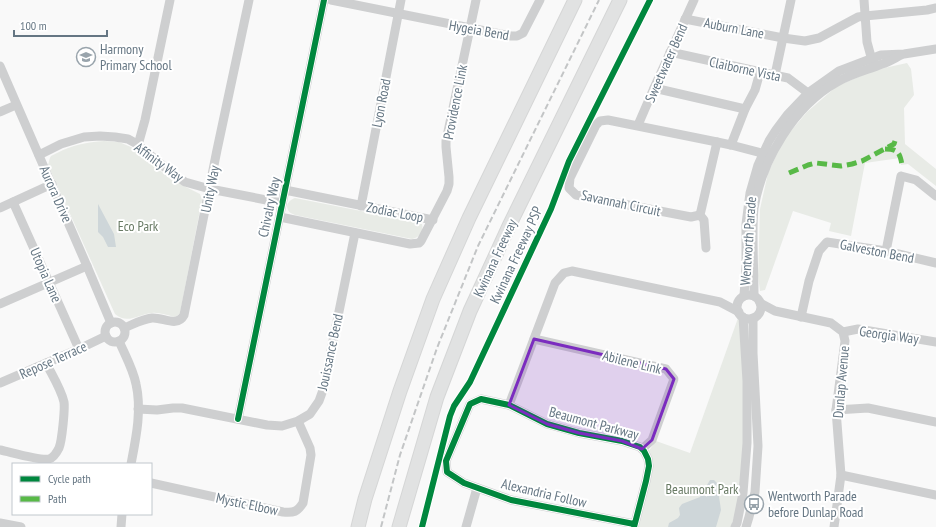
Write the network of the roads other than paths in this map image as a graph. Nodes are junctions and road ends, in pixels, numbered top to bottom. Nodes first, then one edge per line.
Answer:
1 (170, 0) edge
2 (249, 0) edge
3 (324, 0) edge
4 (331, 0) edge
5 (401, 0) edge
6 (476, 0) edge
7 (540, 0) edge
8 (575, 0) edge
9 (620, 0) edge
10 (629, 0) edge
11 (694, 0) edge
12 (791, 0) edge
13 (794, 0) edge
14 (798, 0) edge
15 (864, 0) edge
16 (936, 8) edge
17 (398, 14) junction
18 (865, 16) junction
19 (685, 19) junction
20 (470, 28) junction
21 (783, 38) junction
22 (936, 49) edge
23 (670, 52) junction
24 (872, 63) junction
25 (0, 66) edge
26 (586, 70) junction
27 (760, 72) junction
28 (775, 75) junction
29 (654, 88) junction
30 (810, 96) junction
31 (16, 105) junction
32 (745, 109) junction
33 (0, 112) edge
34 (638, 126) junction
35 (717, 142) junction
36 (138, 145) junction
37 (731, 145) junction
38 (768, 154) junction
39 (39, 155) junction
40 (52, 184) junction
41 (210, 189) junction
42 (285, 190) junction
43 (936, 196) edge
44 (13, 202) junction
45 (282, 203) junction
46 (361, 206) junction
47 (0, 208) edge
48 (700, 215) junction
49 (280, 217) junction
50 (433, 220) junction
51 (355, 233) junction
52 (706, 248) dead end
53 (886, 251) junction
54 (936, 263) edge
55 (87, 266) junction
56 (49, 282) junction
57 (743, 297) junction
58 (757, 299) junction
59 (720, 302) junction
60 (0, 304) edge
61 (775, 311) junction
62 (741, 315) junction
63 (756, 315) junction
64 (801, 317) junction
65 (111, 323) junction
66 (124, 328) junction
67 (843, 332) junction
68 (106, 336) junction
69 (534, 339) junction
70 (119, 341) junction
71 (936, 342) edge
72 (79, 349) junction
73 (46, 363) junction
74 (0, 383) edge
75 (509, 405) junction
76 (138, 409) junction
77 (836, 410) junction
78 (238, 419) junction
79 (298, 421) junction
80 (936, 422) edge
81 (642, 449) junction
82 (0, 450) edge
83 (131, 463) edge
84 (841, 475) junction
85 (152, 483) edge
86 (477, 488) junction
87 (936, 495) edge
88 (122, 515) edge
89 (0, 523) edge
90 (634, 526) edge
91 (742, 526) edge
92 (21, 527) edge
93 (117, 527) edge
94 (122, 527) edge
95 (358, 527) edge
96 (399, 527) edge
97 (466, 527) edge
98 (834, 527) edge

1 - 36 street
2 - 41 street, Unity Way
3 - 42 street, Chivalry Way
4 - 17 street, Hygeia Bend
5 - 17 street, Lyon Road
6 - 20 street, Providence Link
7 - 20 street, Hygeia Bend
8 - 95 highway
9 - 26 highway, Kwinana Freeway
10 - 26 highway
11 - 19 street, Sweetwater Bend
12 - 21 street
13 - 14 street
15 - 18 street
16 - 18 street, Auburn Lane
17 - 20 street, Hygeia Bend
17 - 46 street, Lyon Road
18 - 21 street, Auburn Lane
18 - 24 street
19 - 21 street, Auburn Lane
19 - 23 street, Sweetwater Bend
20 - 50 street, Providence Link
21 - 28 street
22 - 24 street, Wentworth Parade
23 - 27 street, Claiborne Vista
23 - 29 street, Sweetwater Bend
24 - 30 street, Wentworth Parade
25 - 31 street, Aurora Drive
26 - 96 highway, Kwinana Freeway
27 - 28 street, Claiborne Vista
27 - 32 street
28 - 30 street, Claiborne Vista
29 - 32 street
29 - 34 street, Sweetwater Bend
30 - 38 street, Wentworth Parade
31 - 33 street
31 - 39 street, Aurora Drive
32 - 37 street
34 - 35 street, Savannah Circuit
34 - 48 street, Savannah Circuit
35 - 37 street, Savannah Circuit
35 - 48 street
36 - 39 street, Affinity Way
36 - 41 street, Affinity Way
37 - 38 street, Savannah Circuit
38 - 57 street, Wentworth Parade
38 - 58 street, Wentworth Parade
39 - 40 street, Aurora Drive
40 - 44 street
40 - 55 street, Aurora Drive
41 - 45 street, Affinity Way
41 - 66 street, Unity Way
42 - 45 street, Chivalry Way
42 - 46 street, Zodiac Loop
43 - 53 street
44 - 47 street
44 - 56 street, Utopia Lane
45 - 49 street, Chivalry Way
46 - 50 street, Zodiac Loop
48 - 52 street
49 - 51 street, Zodiac Loop
49 - 78 street, Chivalry Way
50 - 51 street, Zodiac Loop
51 - 79 street, Jouissance Bend
53 - 54 street, Galveston Bend
53 - 64 street, Galveston Bend
55 - 56 street
55 - 65 street, Aurora Drive
56 - 60 street
56 - 72 street, Utopia Lane
57 - 58 street, Wentworth Parade
57 - 59 street
57 - 62 street, Wentworth Parade
58 - 61 street, Dunlap Avenue
58 - 63 street, Wentworth Parade
59 - 62 street
59 - 69 street
61 - 63 street, Dunlap Avenue
61 - 64 street, Dunlap Avenue
62 - 63 street
62 - 91 street, Wentworth Parade
63 - 91 street, Wentworth Parade
64 - 67 street, Dunlap Avenue
65 - 66 street
65 - 68 street
66 - 70 street
67 - 71 street, Georgia Way
67 - 77 street, Dunlap Avenue
68 - 70 street
68 - 72 street, Repose Terrace
69 - 75 street
69 - 81 street, Abilene Link
70 - 76 street
72 - 73 street, Repose Terrace
73 - 74 street, Repose Terrace
73 - 82 street
75 - 81 street, Beaumont Parkway
75 - 86 street, Alexandria Follow
76 - 78 street, Jouissance Bend
76 - 83 street
77 - 80 street
77 - 84 street, Dunlap Avenue
78 - 79 street, Jouissance Bend
79 - 85 street, Mystic Elbow
81 - 90 street, Beaumont Parkway
84 - 87 street
84 - 98 street, Dunlap Avenue
86 - 90 street, Alexandria Follow
86 - 97 street
88 - 93 street
88 - 94 street
89 - 92 street

